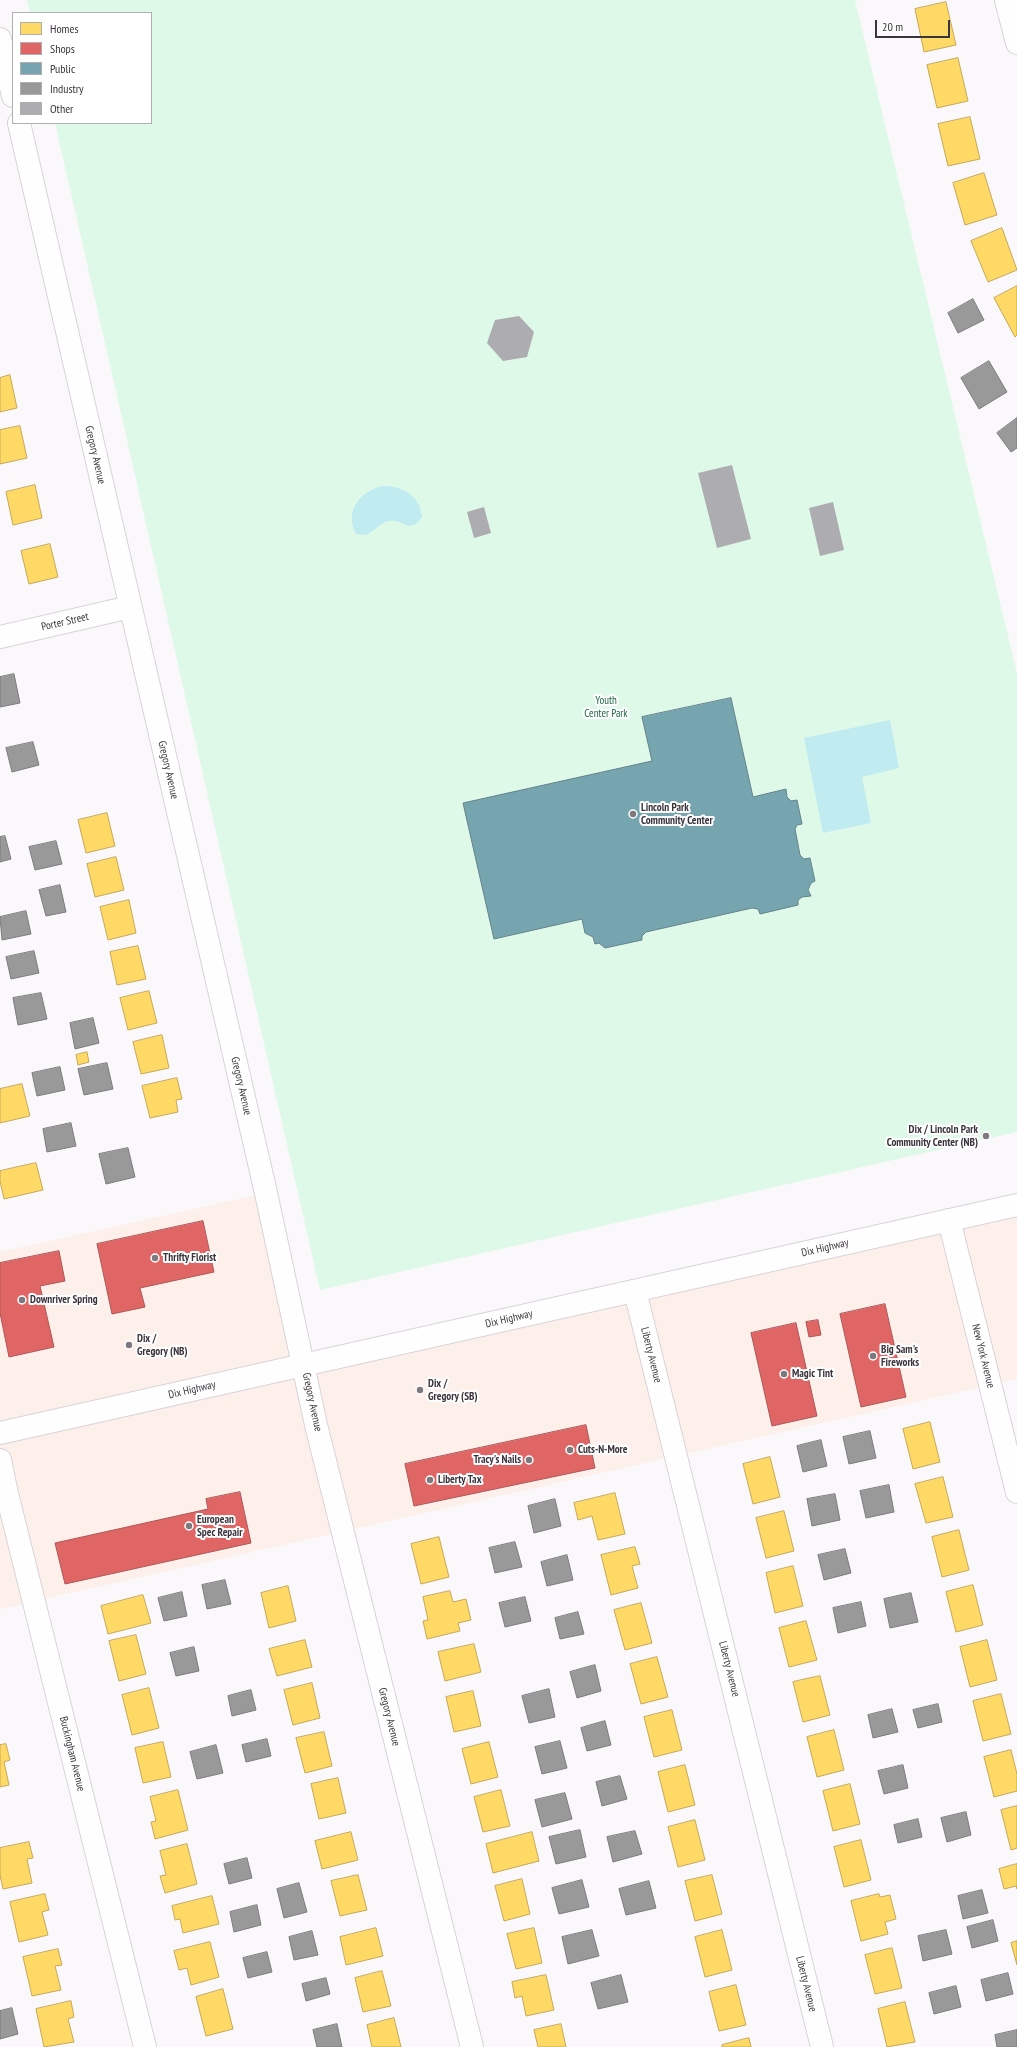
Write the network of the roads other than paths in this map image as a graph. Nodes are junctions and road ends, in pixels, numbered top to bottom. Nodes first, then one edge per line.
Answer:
1 (1006, 0) edge
2 (0, 39) edge
3 (1017, 43) edge
4 (12, 92) edge
5 (19, 124) edge
6 (130, 607) junction
7 (0, 637) edge
8 (1017, 1205) edge
9 (949, 1220) junction
10 (635, 1291) junction
11 (304, 1365) junction
12 (0, 1433) edge
13 (0, 1460) edge
14 (1017, 1492) edge
15 (146, 2047) edge
16 (472, 2047) edge
17 (822, 2047) edge

1 - 3 street
2 - 4 street
5 - 6 street, Gregory Avenue
6 - 7 street, Porter Street
6 - 11 street, Gregory Avenue
8 - 9 street, Dix Highway
9 - 10 street, Dix Highway
9 - 14 street, New York Avenue
10 - 11 street, Dix Highway
10 - 17 street, Liberty Avenue
11 - 12 street, Dix Highway
11 - 16 street, Gregory Avenue
13 - 15 street, Buckingham Avenue

